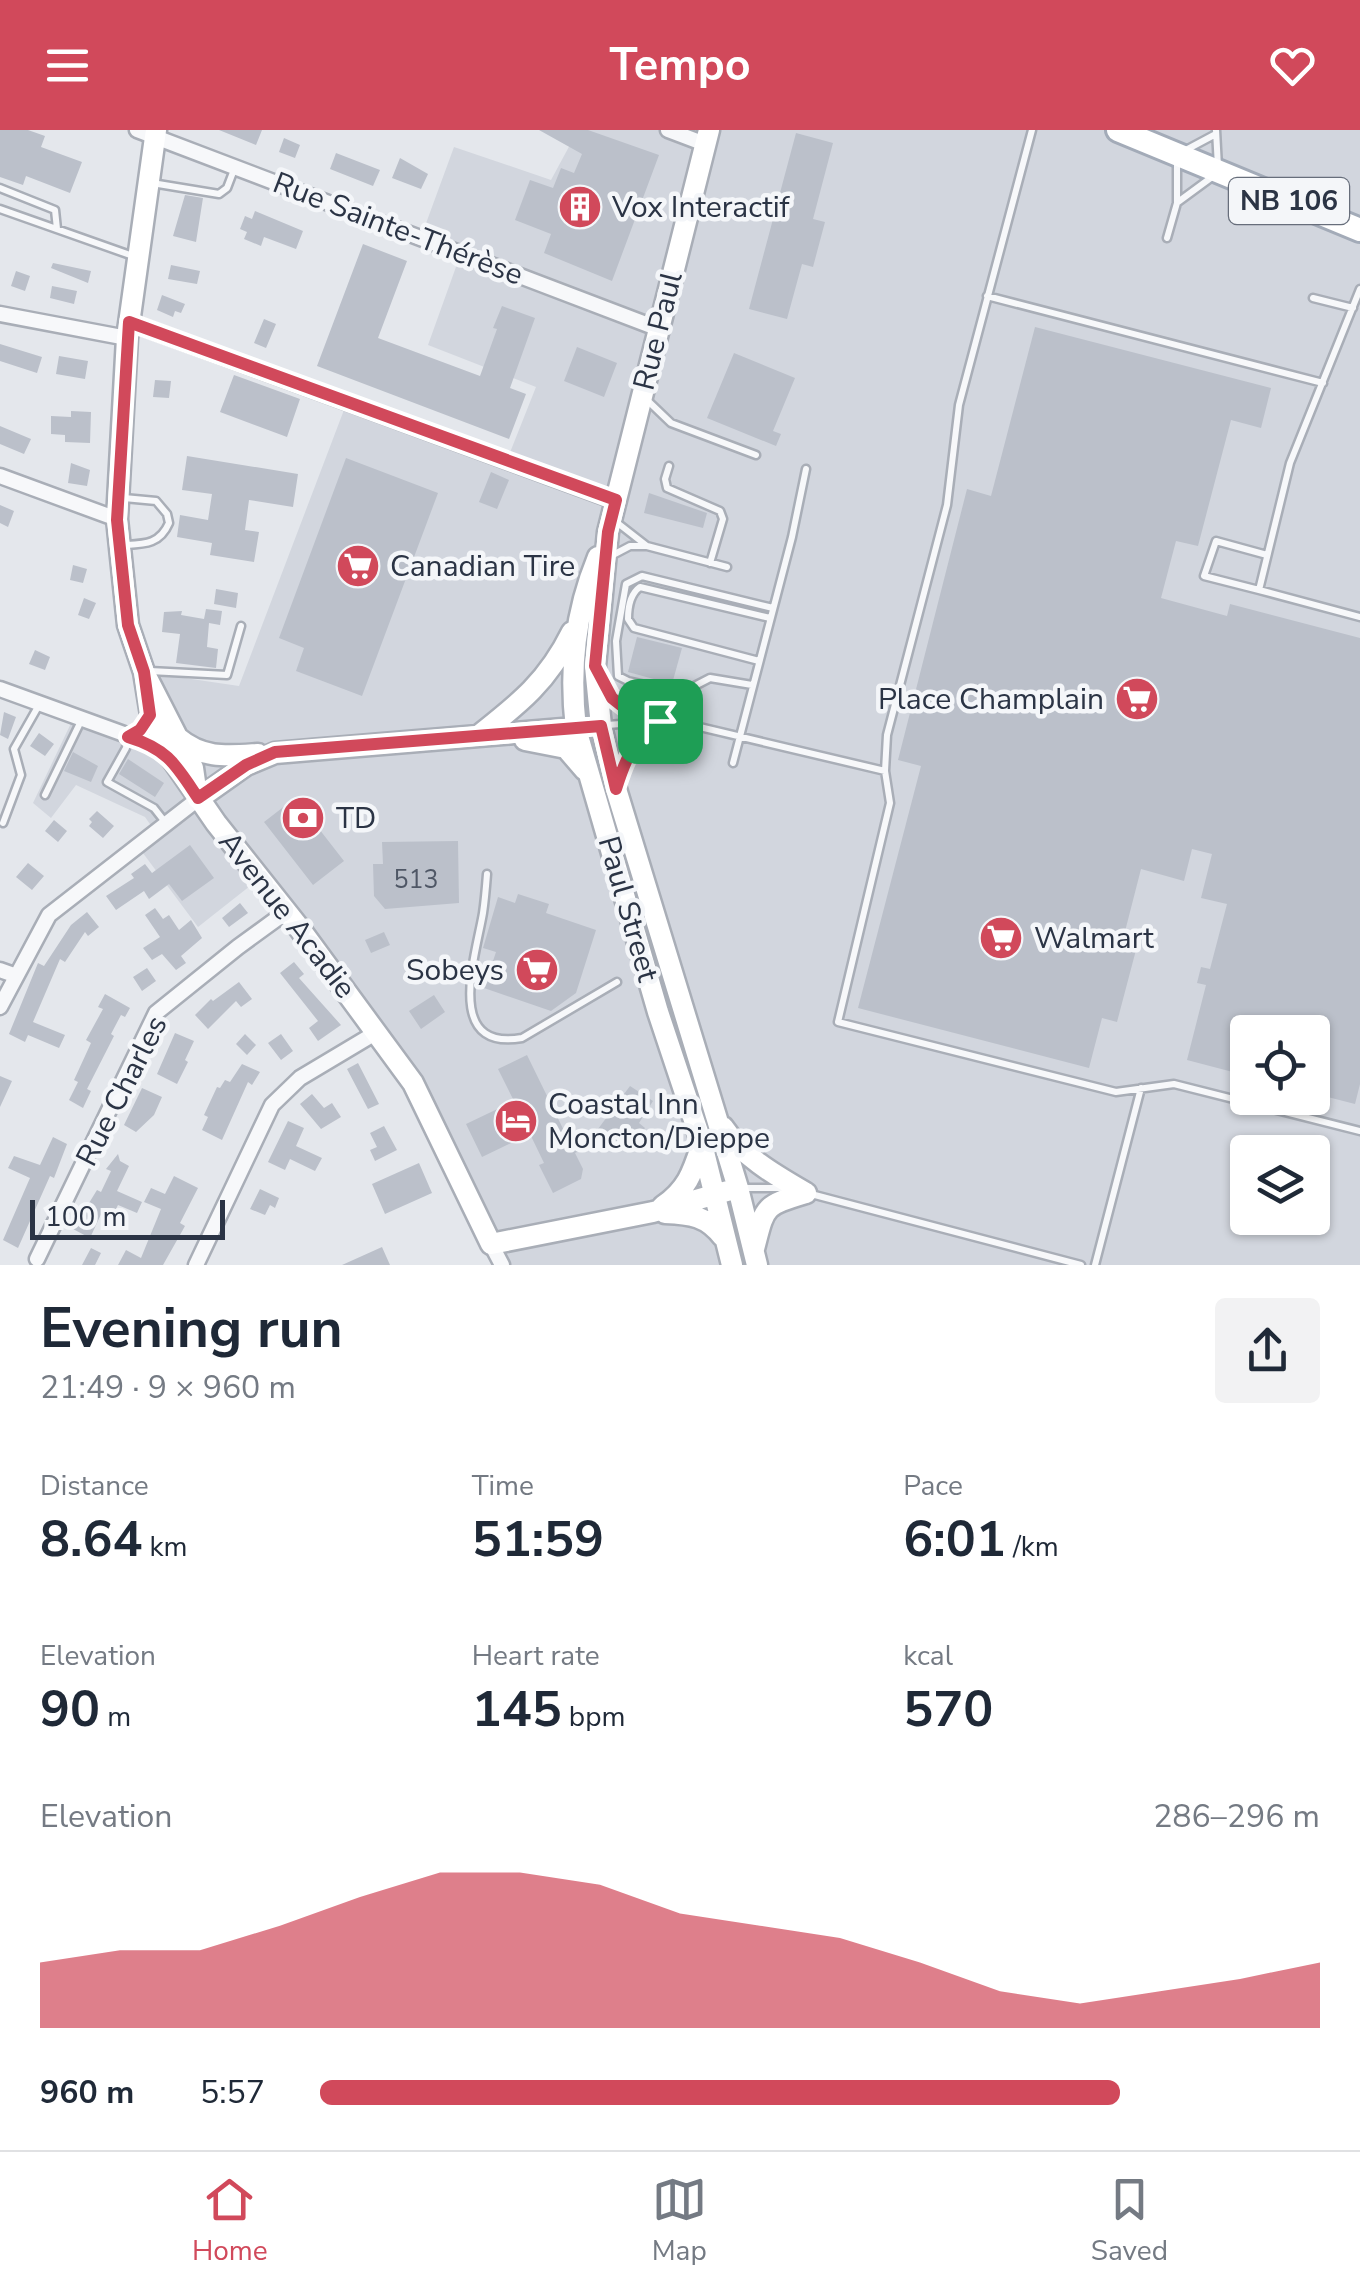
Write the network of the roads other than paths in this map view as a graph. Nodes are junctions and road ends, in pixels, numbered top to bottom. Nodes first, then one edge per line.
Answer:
1 (668, 130) edge
2 (1032, 130) edge
3 (1118, 130) edge
4 (150, 132) edge
5 (1215, 132) edge
6 (707, 137) edge
7 (1177, 154) junction
8 (235, 167) junction
9 (1219, 172) junction
10 (150, 182) junction
11 (0, 188) edge
12 (1177, 202) junction
13 (0, 208) edge
14 (57, 230) junction
15 (1360, 230) edge
16 (1167, 238) dead end
17 (139, 258) junction
18 (1360, 290) edge
19 (986, 296) junction
20 (1313, 298) dead end
21 (1352, 308) junction
22 (0, 314) edge
23 (659, 329) junction
24 (128, 330) junction
25 (1323, 383) junction
26 (642, 395) junction
27 (756, 456) dead end
28 (669, 466) dead end
29 (806, 469) dead end
30 (0, 476) edge
31 (118, 498) junction
32 (612, 517) junction
33 (117, 520) junction
34 (120, 546) junction
35 (647, 546) junction
36 (1267, 555) junction
37 (605, 560) junction
38 (710, 562) junction
39 (728, 567) dead end
40 (1258, 590) junction
41 (773, 608) junction
42 (1360, 617) edge
43 (770, 618) junction
44 (576, 623) junction
45 (241, 626) dead end
46 (759, 660) junction
47 (595, 666) junction
48 (144, 672) junction
49 (752, 685) junction
50 (0, 688) edge
51 (39, 704) junction
52 (150, 715) junction
53 (82, 720) junction
54 (660, 721) junction
55 (601, 726) junction
56 (576, 729) junction
57 (740, 734) junction
58 (478, 736) junction
59 (128, 737) junction
60 (178, 738) junction
61 (275, 752) junction
62 (172, 759) junction
63 (732, 763) dead end
64 (885, 771) junction
65 (590, 781) junction
66 (616, 789) junction
67 (45, 795) dead end
68 (198, 798) junction
69 (4, 822) dead end
70 (165, 822) junction
71 (487, 874) dead end
72 (286, 912) junction
73 (7, 972) edge
74 (617, 982) dead end
75 (0, 1007) edge
76 (376, 1032) junction
77 (1141, 1088) junction
78 (716, 1118) junction
79 (1360, 1130) edge
80 (702, 1144) junction
81 (738, 1188) junction
82 (806, 1193) junction
83 (714, 1194) junction
84 (654, 1212) junction
85 (491, 1244) junction
86 (731, 1255) edge
87 (38, 1258) dead end
88 (755, 1258) edge
89 (196, 1265) edge
90 (502, 1265) edge
91 (1081, 1265) edge
92 (1095, 1265) edge

1 - 6 street
2 - 19 lane
3 - 7 main road, NB 106
4 - 8 street, Rue Sainte-Thérèse
4 - 10 main road
5 - 7 lane
5 - 9 lane
6 - 23 main road, Rue Paul
7 - 9 main road, NB 106
7 - 12 lane
8 - 10 lane
8 - 23 street, Rue Sainte-Thérèse
9 - 12 lane
9 - 15 main road, NB 106
10 - 17 main road
11 - 14 lane
12 - 16 lane
13 - 14 lane
14 - 17 lane
17 - 24 main road
18 - 21 lane
19 - 25 lane
19 - 64 lane
20 - 21 lane
21 - 25 lane
22 - 24 street
23 - 26 main road, Rue Paul
24 - 31 main road
24 - 32 street
25 - 36 lane
26 - 27 lane
26 - 32 main road, Rue Paul
28 - 38 lane
29 - 41 lane
30 - 33 street
31 - 33 main road
31 - 34 lane
32 - 35 lane
32 - 37 main road, Paul Street
32 - 44 main road, Paul Street
33 - 34 main road
34 - 48 main road
35 - 37 lane
35 - 38 lane
36 - 40 lane
36 - 40 lane
37 - 47 main road, Paul Street
38 - 39 lane
40 - 42 lane
41 - 43 lane
41 - 49 lane
43 - 46 lane
43 - 46 lane
44 - 56 main road, Paul Street
44 - 58 main road
45 - 48 lane
46 - 49 lane
47 - 54 lane
47 - 55 main road, Paul Street
48 - 52 main road, Avenue Acadie
48 - 60 main road
49 - 57 lane
50 - 51 street
51 - 53 street
51 - 69 lane
52 - 59 street
52 - 62 main road, Avenue Acadie
53 - 59 street
53 - 67 lane
54 - 55 lane
54 - 57 lane
54 - 66 lane
55 - 56 main road
55 - 66 main road, Paul Street
56 - 58 main road
56 - 65 main road, Paul Street
57 - 63 lane
57 - 64 lane
58 - 61 main road
58 - 65 main road
59 - 62 street
59 - 70 lane
60 - 61 main road
60 - 68 main road
61 - 68 main road
62 - 68 main road, Avenue Acadie
64 - 77 lane
65 - 80 main road, Paul Street
66 - 78 main road, Paul Street
68 - 70 street
68 - 72 main road, Avenue Acadie
70 - 73 street
71 - 74 lane
72 - 76 main road, Avenue Acadie
72 - 87 street, Rue Charles
73 - 75 street
76 - 85 main road, Avenue Acadie
76 - 89 street
77 - 79 lane
77 - 92 lane
78 - 81 main road
78 - 82 main road
80 - 83 main road, Paul Street
80 - 84 main road
81 - 82 lane
81 - 83 main road
81 - 88 main road
82 - 88 main road
82 - 91 lane
83 - 84 main road
83 - 86 main road, Paul Street
84 - 85 main road
84 - 86 main road
85 - 90 street

